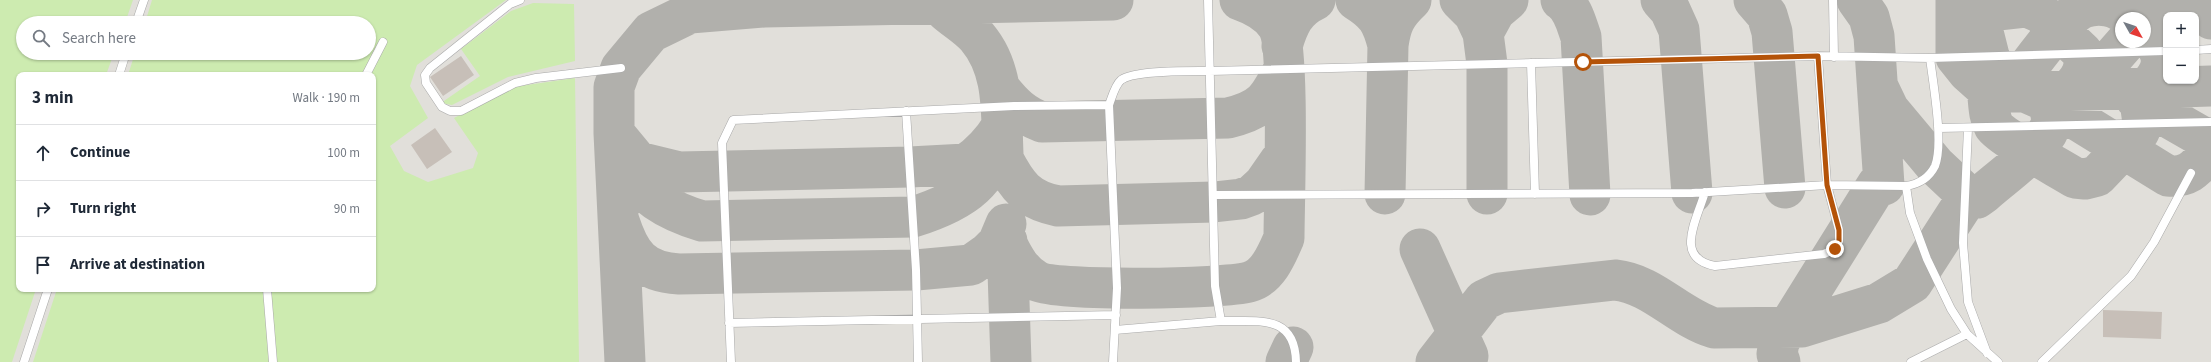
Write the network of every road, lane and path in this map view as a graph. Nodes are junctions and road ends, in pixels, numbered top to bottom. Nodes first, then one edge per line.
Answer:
1 (144, 0) edge
2 (520, 0) edge
3 (1208, 0) edge
4 (1833, 0) edge
5 (138, 16) edge
6 (383, 42) dead end
7 (2211, 49) edge
8 (2163, 50) edge
9 (2199, 50) edge
10 (376, 56) edge
11 (1818, 56) junction
12 (1834, 56) junction
13 (1930, 58) junction
14 (124, 60) edge
15 (374, 60) edge
16 (1531, 63) junction
17 (621, 68) dead end
18 (1210, 70) junction
19 (120, 72) edge
20 (368, 72) edge
21 (1109, 105) junction
22 (906, 111) junction
23 (2211, 122) edge
24 (1939, 128) junction
25 (1968, 128) junction
26 (2191, 173) dead end
27 (1827, 185) junction
28 (1906, 186) junction
29 (1705, 192) junction
30 (1536, 194) junction
31 (1214, 195) junction
32 (47, 292) edge
33 (267, 292) edge
34 (1116, 315) junction
35 (916, 319) junction
36 (1222, 321) junction
37 (730, 323) junction
38 (1115, 330) junction
39 (1967, 334) junction
40 (1987, 353) junction
41 (24, 362) edge
42 (273, 362) edge
43 (731, 362) edge
44 (918, 362) edge
45 (1113, 362) edge
46 (1296, 362) edge
47 (1911, 362) edge
48 (1998, 362) edge
49 (2042, 362) edge

1 - 5 lane
2 - 17 lane
3 - 18 lane
4 - 12 lane
6 - 10 lane
7 - 9 lane
8 - 13 lane
11 - 12 lane
11 - 16 lane
11 - 27 lane
12 - 13 lane
13 - 24 lane
14 - 19 lane
15 - 20 lane
16 - 18 lane
16 - 30 lane
18 - 21 lane
18 - 31 lane
21 - 22 lane
21 - 34 lane
22 - 35 lane
22 - 37 lane
23 - 25 lane
24 - 25 lane
24 - 28 lane
25 - 40 lane
26 - 49 lane
27 - 28 lane
27 - 29 lane
27 - 29 lane
28 - 39 lane
29 - 30 lane
30 - 31 lane
31 - 36 lane
32 - 41 lane
33 - 42 lane
34 - 35 lane
34 - 38 lane
35 - 37 lane
35 - 44 lane
36 - 38 lane
36 - 46 lane
37 - 43 lane
38 - 45 lane
39 - 40 lane
39 - 47 lane
40 - 48 lane

